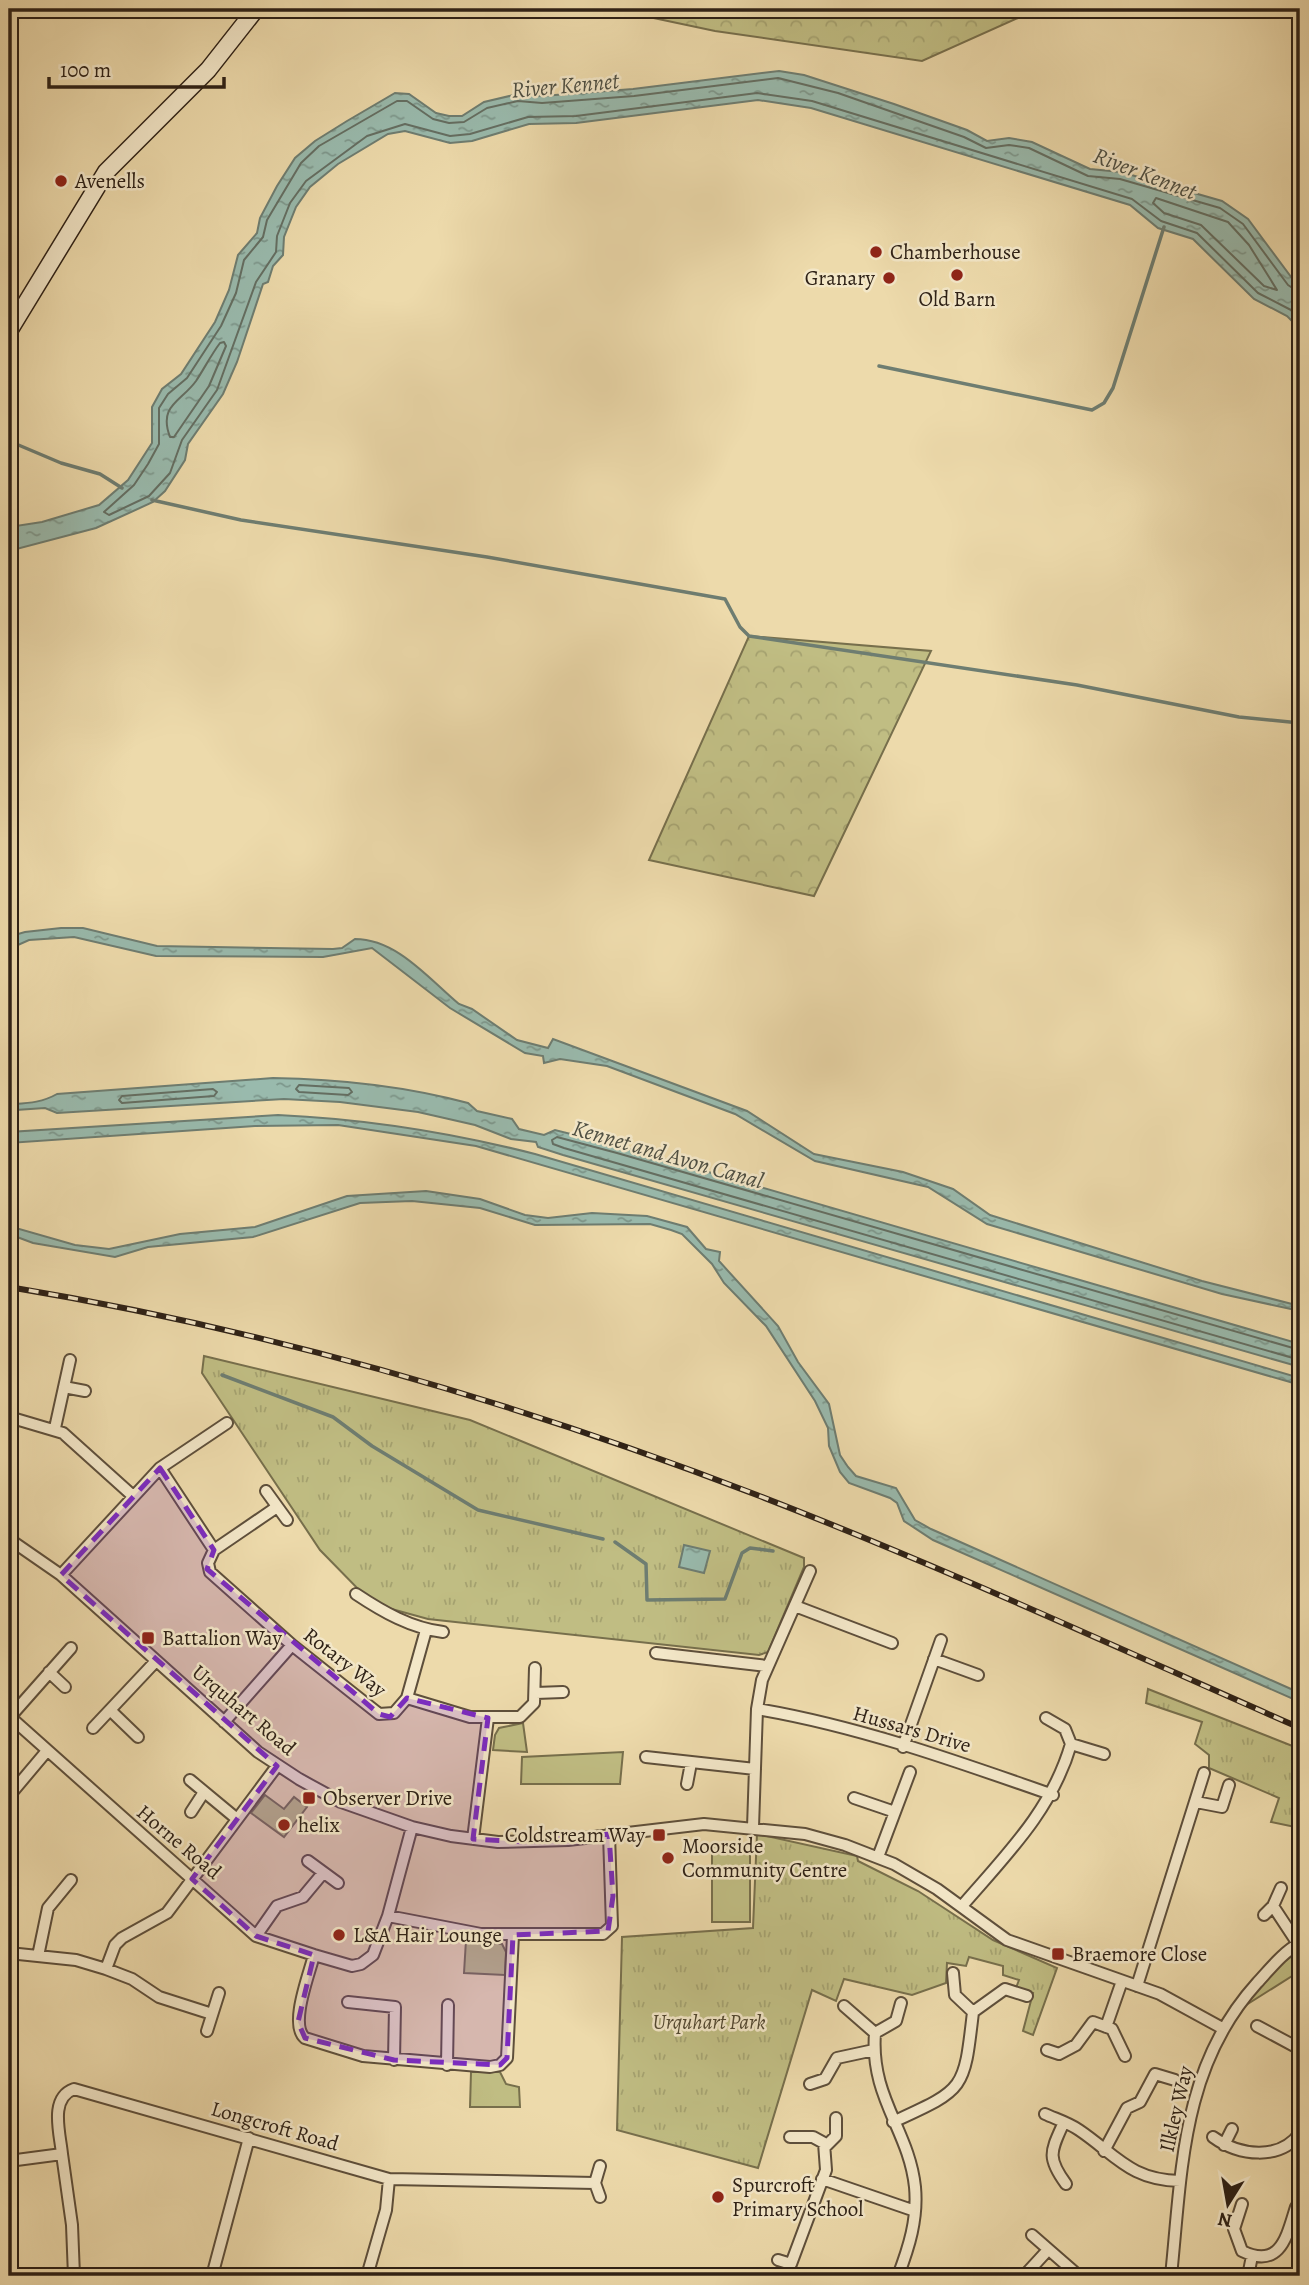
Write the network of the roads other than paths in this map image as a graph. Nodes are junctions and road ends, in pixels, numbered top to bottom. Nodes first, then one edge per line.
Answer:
1 (257, 9) edge
2 (9, 331) edge
3 (70, 1360) dead end
4 (64, 1387) junction
5 (85, 1391) dead end
6 (9, 1417) edge
7 (226, 1423) dead end
8 (55, 1428) junction
9 (160, 1468) junction
10 (266, 1491) dead end
11 (133, 1496) junction
12 (277, 1507) junction
13 (286, 1520) dead end
14 (9, 1539) edge
15 (214, 1550) junction
16 (810, 1571) dead end
17 (61, 1575) junction
18 (356, 1594) dead end
19 (795, 1606) junction
20 (426, 1630) junction
21 (443, 1632) dead end
22 (941, 1640) dead end
23 (892, 1643) dead end
24 (292, 1645) junction
25 (71, 1648) dead end
26 (656, 1653) dead end
27 (934, 1659) junction
28 (156, 1661) junction
29 (767, 1666) junction
30 (535, 1668) dead end
31 (50, 1672) junction
32 (978, 1675) dead end
33 (65, 1687) dead end
34 (563, 1692) dead end
35 (536, 1693) junction
36 (407, 1698) junction
37 (757, 1709) junction
38 (110, 1710) junction
39 (9, 1716) edge
40 (488, 1718) junction
41 (1046, 1718) dead end
42 (224, 1722) junction
43 (93, 1728) dead end
44 (138, 1737) dead end
45 (1071, 1744) junction
46 (903, 1747) junction
47 (46, 1752) junction
48 (1104, 1754) dead end
49 (646, 1757) dead end
50 (691, 1763) junction
51 (278, 1766) junction
52 (755, 1769) junction
53 (910, 1772) dead end
54 (1204, 1773) dead end
55 (190, 1780) dead end
56 (687, 1784) dead end
57 (1230, 1785) dead end
58 (204, 1792) junction
59 (1053, 1795) junction
60 (9, 1796) edge
61 (854, 1798) dead end
62 (1196, 1802) junction
63 (191, 1812) dead end
64 (895, 1812) junction
65 (237, 1819) junction
66 (412, 1827) junction
67 (753, 1827) junction
68 (609, 1834) junction
69 (473, 1839) junction
70 (878, 1857) junction
71 (308, 1861) dead end
72 (323, 1873) junction
73 (192, 1879) junction
74 (71, 1880) dead end
75 (338, 1883) dead end
76 (1281, 1888) dead end
77 (962, 1906) junction
78 (1273, 1906) junction
79 (1264, 1915) dead end
80 (388, 1916) junction
81 (513, 1935) junction
82 (256, 1936) junction
83 (1299, 1944) edge
84 (9, 1953) edge
85 (314, 1955) junction
86 (38, 1956) junction
87 (106, 1969) junction
88 (953, 1973) dead end
89 (1122, 1981) junction
90 (1137, 1986) junction
91 (219, 1993) dead end
92 (1027, 1996) dead end
93 (348, 2002) dead end
94 (901, 2003) dead end
95 (447, 2005) dead end
96 (844, 2006) dead end
97 (973, 2012) junction
98 (212, 2014) junction
99 (1257, 2026) dead end
100 (1106, 2027) junction
101 (1222, 2028) junction
102 (207, 2031) dead end
103 (875, 2033) junction
104 (1300, 2049) edge
105 (874, 2050) junction
106 (1047, 2050) dead end
107 (1125, 2056) dead end
108 (394, 2060) junction
109 (447, 2065) junction
110 (1175, 2080) dead end
111 (810, 2084) dead end
112 (1045, 2113) dead end
113 (836, 2118) dead end
114 (893, 2122) junction
115 (1064, 2122) junction
116 (1232, 2129) dead end
117 (1300, 2133) edge
118 (790, 2137) dead end
119 (1213, 2137) dead end
120 (249, 2138) junction
121 (1224, 2145) junction
122 (826, 2146) junction
123 (1104, 2151) junction
124 (62, 2154) junction
125 (9, 2161) edge
126 (600, 2166) dead end
127 (389, 2179) junction
128 (822, 2179) junction
129 (1180, 2181) junction
130 (595, 2183) junction
131 (1066, 2184) dead end
132 (600, 2197) dead end
133 (1242, 2204) dead end
134 (1296, 2207) dead end
135 (915, 2211) junction
136 (1032, 2235) dead end
137 (1046, 2251) junction
138 (1252, 2256) junction
139 (778, 2260) dead end
140 (74, 2276) edge
141 (212, 2276) edge
142 (367, 2276) edge
143 (898, 2276) edge
144 (1024, 2276) edge
145 (1079, 2276) edge
146 (1171, 2276) edge
147 (1248, 2276) edge

1 - 2 street
3 - 4 street
4 - 5 street
4 - 8 street
6 - 8 street
7 - 9 street
8 - 11 street
9 - 11 street
9 - 15 street, Rotary Way
10 - 12 street
11 - 17 street
12 - 13 street
12 - 15 street
14 - 17 street, Urquhart Road
15 - 24 street, Rotary Way
16 - 19 street
17 - 28 street, Urquhart Road
18 - 20 street
19 - 23 street
19 - 29 street
20 - 21 street
20 - 36 street
22 - 27 street
24 - 36 street, Rotary Way
24 - 42 street
25 - 31 street
26 - 29 street
27 - 32 street
27 - 46 street
28 - 38 street
28 - 42 street, Urquhart Road
29 - 37 street
30 - 35 street
31 - 33 street
31 - 39 street
34 - 35 street
35 - 40 street, Rotary Way
36 - 40 street, Rotary Way
37 - 46 street, Hussars Drive
37 - 52 street
38 - 43 street
38 - 44 street
39 - 47 street, Horne Road
40 - 69 street
41 - 45 street
42 - 51 street, Urquhart Road
45 - 48 street
45 - 59 street
46 - 59 street, Hussars Drive
47 - 60 street
47 - 73 street, Horne Road
49 - 50 street
50 - 52 street
50 - 56 street
51 - 65 street
51 - 66 street, Urquhart Road
52 - 67 street
53 - 64 street
54 - 62 street
55 - 58 street
57 - 62 street
58 - 63 street
58 - 65 street
59 - 77 street
61 - 64 street
62 - 90 street
64 - 70 street
65 - 73 street
66 - 69 street, Urquhart Road
66 - 80 street
67 - 68 street, Urquhart Road
67 - 70 street, Urquhart Road
68 - 69 street, Urquhart Road
68 - 81 street
70 - 77 street, Urquhart Road
71 - 72 street
72 - 75 street
72 - 82 street
73 - 82 street, Horne Road
73 - 87 street
74 - 86 street
76 - 78 street
77 - 89 street, Urquhart Road
78 - 79 street
78 - 83 street
80 - 81 street
80 - 85 street, Horne Road
81 - 109 street
82 - 85 street, Horne Road
83 - 101 street, Ilkley Way
84 - 86 street
85 - 108 street
86 - 87 street
87 - 98 street
88 - 97 street
89 - 90 street
89 - 100 street
90 - 101 street
91 - 98 street
92 - 97 street
93 - 108 street
94 - 103 street
95 - 109 street
96 - 103 street
97 - 114 street
98 - 102 street
99 - 104 street
100 - 106 street
100 - 107 street
101 - 129 street, Ilkley Way
103 - 105 street
105 - 111 street
105 - 114 street
108 - 109 street
110 - 123 street
112 - 115 street
113 - 122 street
114 - 135 street
115 - 123 street
115 - 131 street
116 - 121 street
117 - 121 street
118 - 122 street
119 - 121 street
120 - 124 street, Longcroft Road
120 - 127 street, Longcroft Road
120 - 141 street
122 - 128 street
123 - 129 street
124 - 125 street
124 - 140 street
126 - 130 street
127 - 130 street, Longcroft Road
127 - 142 street
128 - 135 street
128 - 139 street
129 - 146 street, Ilkley Way
130 - 132 street
133 - 138 street
134 - 138 street
135 - 143 street
136 - 137 street
137 - 144 street
137 - 145 street
138 - 147 street

